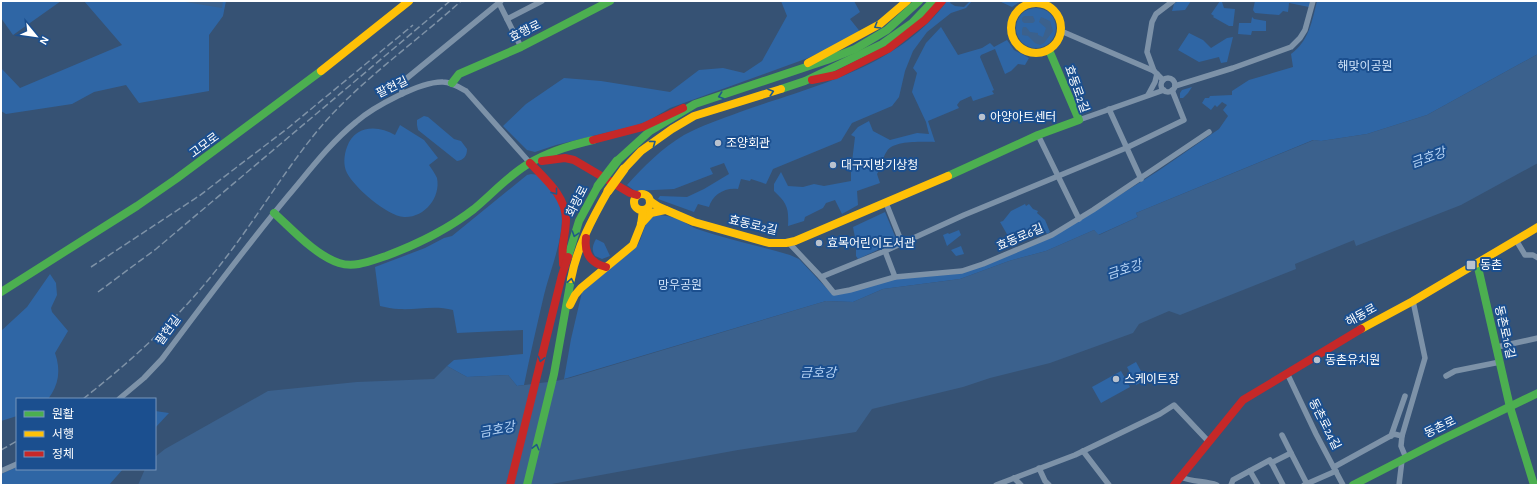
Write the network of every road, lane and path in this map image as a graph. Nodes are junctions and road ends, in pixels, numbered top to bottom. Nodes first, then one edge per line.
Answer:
1 (409, 1) edge
2 (542, 1) edge
3 (610, 1) edge
4 (907, 1) edge
5 (919, 1) edge
6 (933, 1) edge
7 (942, 1) edge
8 (1173, 1) edge
9 (1313, 1) edge
10 (500, 2) edge
11 (1038, 2) edge
12 (507, 19) junction
13 (1061, 31) junction
14 (521, 47) junction
15 (1049, 50) junction
16 (797, 70) junction
17 (1155, 72) junction
18 (1163, 80) junction
19 (805, 82) junction
20 (452, 83) junction
21 (1173, 88) junction
22 (1164, 90) junction
23 (402, 94) junction
24 (1148, 95) junction
25 (696, 104) junction
26 (1110, 109) junction
27 (1079, 120) junction
28 (1208, 132) dead end
29 (1038, 135) junction
30 (1126, 148) junction
31 (530, 163) junction
32 (1057, 176) junction
33 (1141, 179) junction
34 (640, 202) junction
35 (886, 203) junction
36 (662, 208) junction
37 (274, 213) junction
38 (1079, 219) junction
39 (641, 223) junction
40 (589, 224) junction
41 (1538, 226) edge
42 (1516, 240) junction
43 (788, 242) junction
44 (902, 243) junction
45 (885, 251) junction
46 (1538, 258) edge
47 (1477, 263) junction
48 (606, 267) junction
49 (562, 275) junction
50 (821, 277) junction
51 (895, 277) junction
52 (1, 292) edge
53 (1413, 301) junction
54 (563, 324) junction
55 (1538, 338) edge
56 (1496, 347) junction
57 (1500, 362) junction
58 (1287, 373) junction
59 (1446, 376) dead end
60 (1538, 393) edge
61 (1405, 396) dead end
62 (120, 398) edge
63 (1510, 407) junction
64 (1399, 413) junction
65 (1408, 416) junction
66 (1282, 435) dead end
67 (1391, 436) junction
68 (1402, 436) junction
69 (1208, 441) junction
70 (1083, 451) junction
71 (1291, 453) junction
72 (1404, 459) junction
73 (1271, 463) junction
74 (16, 464) edge
75 (1039, 468) junction
76 (1335, 469) junction
77 (1, 471) edge
78 (1250, 471) junction
79 (1180, 477) junction
80 (1014, 478) junction
81 (1192, 483) edge
82 (1305, 484) edge
83 (510, 485) edge
84 (527, 485) edge
85 (996, 485) edge
86 (1021, 485) edge
87 (1049, 485) edge
88 (1109, 485) edge
89 (1174, 485) edge
90 (1217, 485) edge
91 (1231, 485) edge
92 (1258, 485) edge
93 (1283, 485) edge
94 (1343, 485) edge
95 (1353, 485) edge
96 (1399, 485) edge
97 (1534, 485) edge

1 - 52 main road, 고모로
2 - 12 street
3 - 14 main road, 효행로
4 -> 16 main road
5 - 16 main road, 화랑로
6 - 19 main road, 화랑로
7 - 19 main road
8 - 17 street
9 - 21 street
10 - 12 street
10 - 23 street
11 - 13 main road
11 - 15 main road
12 - 14 street
13 - 15 main road
13 - 17 street
14 - 20 main road, 효행로
15 - 27 main road, 효동로2길
16 -> 25 main road, 화랑로
17 - 18 street
17 - 24 street
18 - 21 street
18 - 22 street
40 -> 19 main road, 화랑로, bridge
20 - 23 street, 팔현길
20 - 31 street
21 - 22 street
21 - 30 street
22 - 24 street
23 - 37 street, 팔현길
24 - 26 street
25 - 31 main road
25 -> 49 main road, 화랑로, bridge
26 - 27 street
26 - 30 street
27 - 29 main road, 효동로2길
28 - 33 street, 효동로6길
29 - 32 street
29 - 35 main road, 효동로2길
30 - 32 street
30 - 33 street
31 - 34 main road
31 - 37 main road
31 -> 49 main road
32 - 38 street
32 - 44 street
33 - 38 street, 효동로6길
34 - 36 main road
34 - 39 main road
35 - 43 main road, 효동로2길
35 - 44 street
36 - 39 main road
36 - 43 main road, 효동로2길
37 - 62 street, 팔현길
38 - 51 street, 효동로6길
39 - 48 main road
40 - 48 main road
54 -> 40 main road, 화랑로
41 - 42 main road, 해동로
42 - 46 street
42 - 47 main road, 해동로
43 - 50 street, 효동로6길
44 - 45 street
45 - 50 street
45 - 51 street
47 - 53 main road, 해동로
47 - 56 main road, 동촌로16길
48 - 54 main road
49 -> 83 main road, 화랑로
50 - 51 street, 효동로6길
53 - 58 main road, 해동로
53 - 65 street
84 -> 54 main road, 화랑로
55 - 56 street
56 - 57 main road, 동촌로16길
57 - 59 street
57 - 63 main road, 동촌로16길
58 - 69 main road, 해동로
58 - 76 street, 동촌로24길
60 - 63 main road, 동촌로
61 - 64 street
63 - 72 main road, 동촌로
63 - 97 main road, 동촌로16길
64 - 65 street
64 - 67 street
65 - 68 street
66 - 71 street
67 - 68 street
67 - 76 street
68 - 72 street
69 - 70 street
69 - 79 main road, 해동로
70 - 75 street
70 - 88 street
71 - 73 street
71 - 82 street
72 - 95 main road, 동촌로
72 - 96 street
73 - 78 street
73 - 93 street
74 - 77 street
75 - 80 street
75 - 87 street
76 - 82 street
76 - 94 street, 동촌로24길
78 - 91 street
78 - 92 street
79 - 81 street
79 - 89 main road, 해동로
80 - 85 street
80 - 86 street
81 - 90 street

